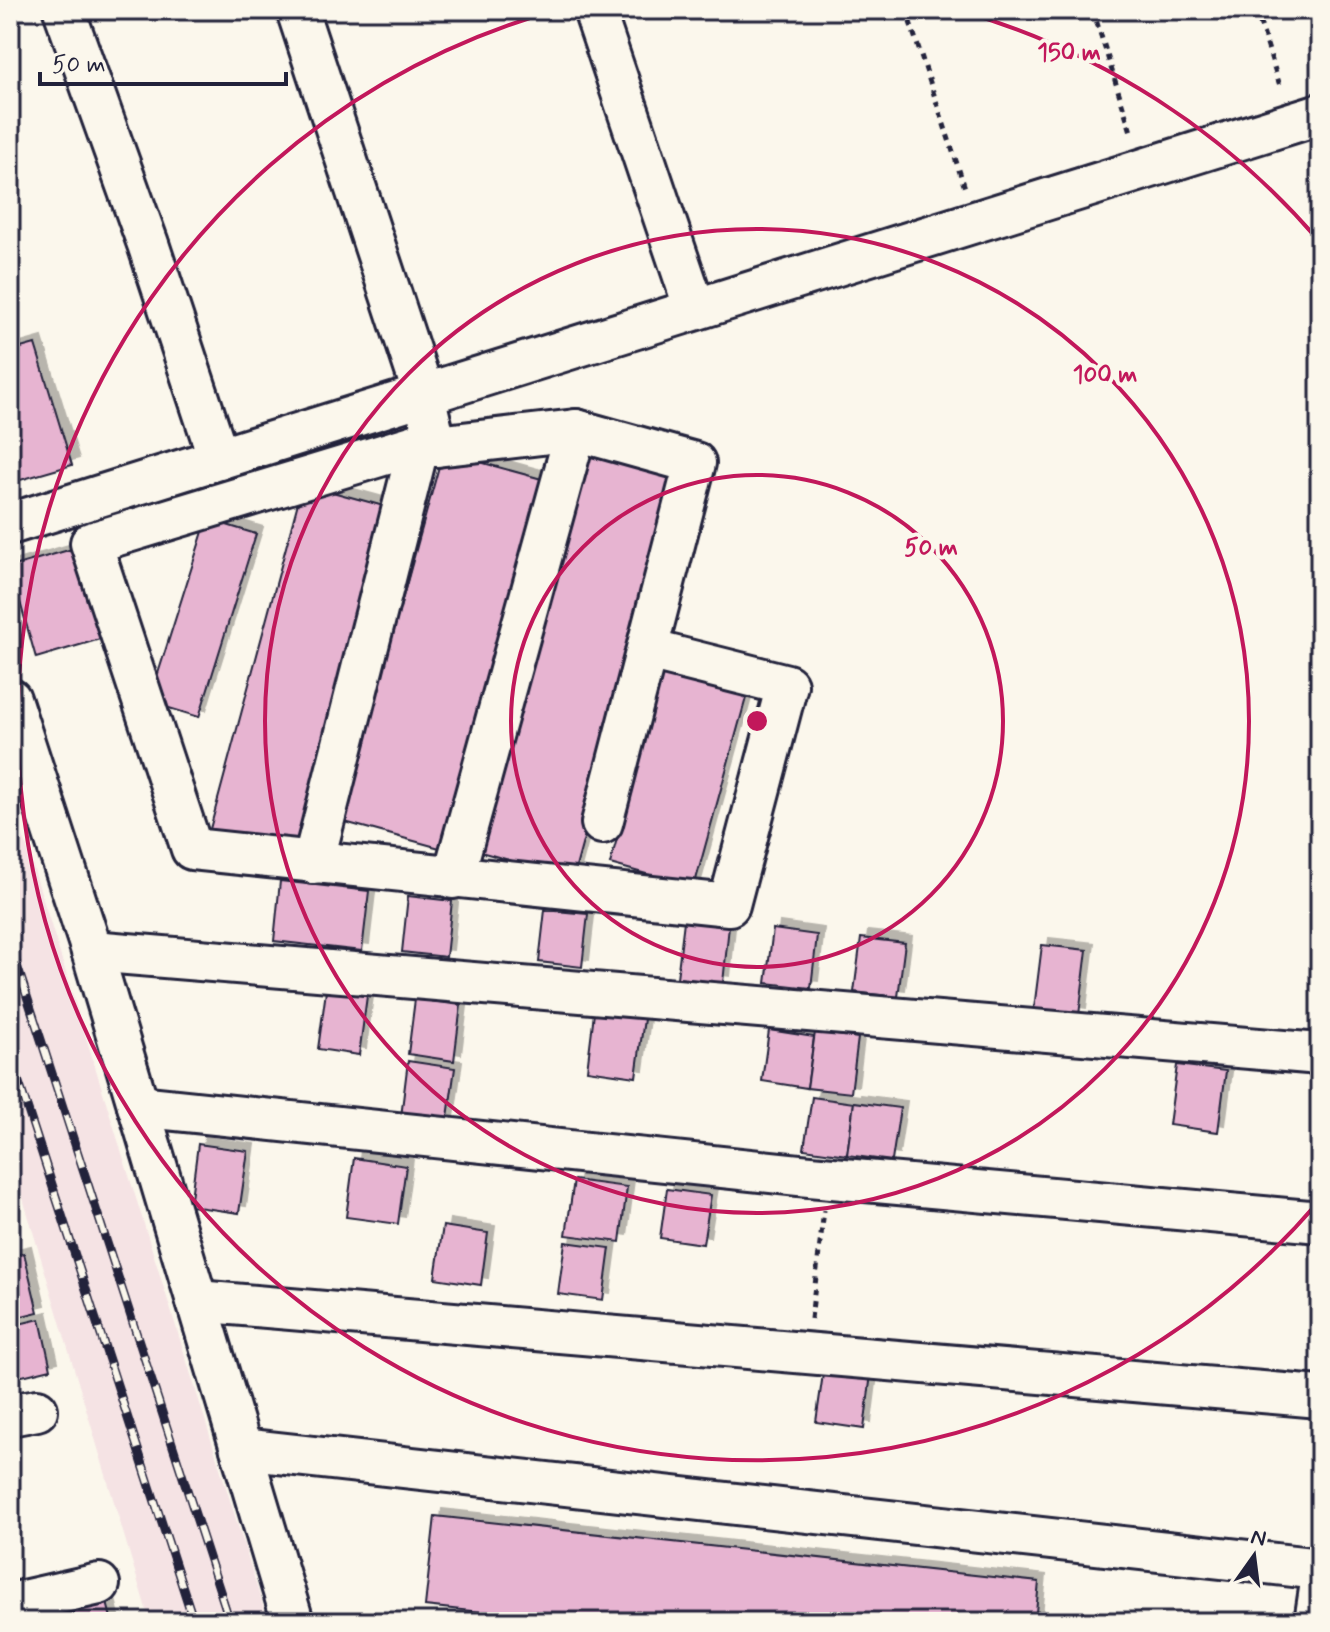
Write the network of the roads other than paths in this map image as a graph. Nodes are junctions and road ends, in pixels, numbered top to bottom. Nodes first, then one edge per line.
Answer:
1 (64, 10) edge
2 (297, 10) edge
3 (594, 10) edge
4 (1306, 119) edge
5 (695, 309) junction
6 (424, 395) junction
7 (576, 430) junction
8 (427, 445) junction
9 (219, 459) junction
10 (10, 524) edge
11 (648, 650) junction
12 (10, 699) edge
13 (602, 823) dead end
14 (313, 863) junction
15 (453, 878) junction
16 (92, 951) junction
17 (1320, 1054) edge
18 (138, 1106) junction
19 (1320, 1222) edge
20 (197, 1301) junction
21 (1320, 1397) edge
22 (241, 1449) junction
23 (1320, 1569) edge
24 (99, 1584) dead end
25 (1320, 1589) edge
26 (10, 1604) edge
27 (293, 1622) edge
28 (1315, 1622) edge

1 - 9 street
2 - 6 street
3 - 5 street
4 - 5 street
5 - 6 street
6 - 8 street
6 - 9 street
7 - 8 street
7 - 11 street
7 - 15 street
8 - 14 street
8 - 14 street
9 - 10 street
11 - 13 street
11 - 15 street
12 - 16 street
14 - 15 street
16 - 17 street
16 - 18 street
18 - 19 street
18 - 20 street
20 - 21 street
20 - 22 street
22 - 23 street
22 - 27 street
24 - 26 street
25 - 28 street

